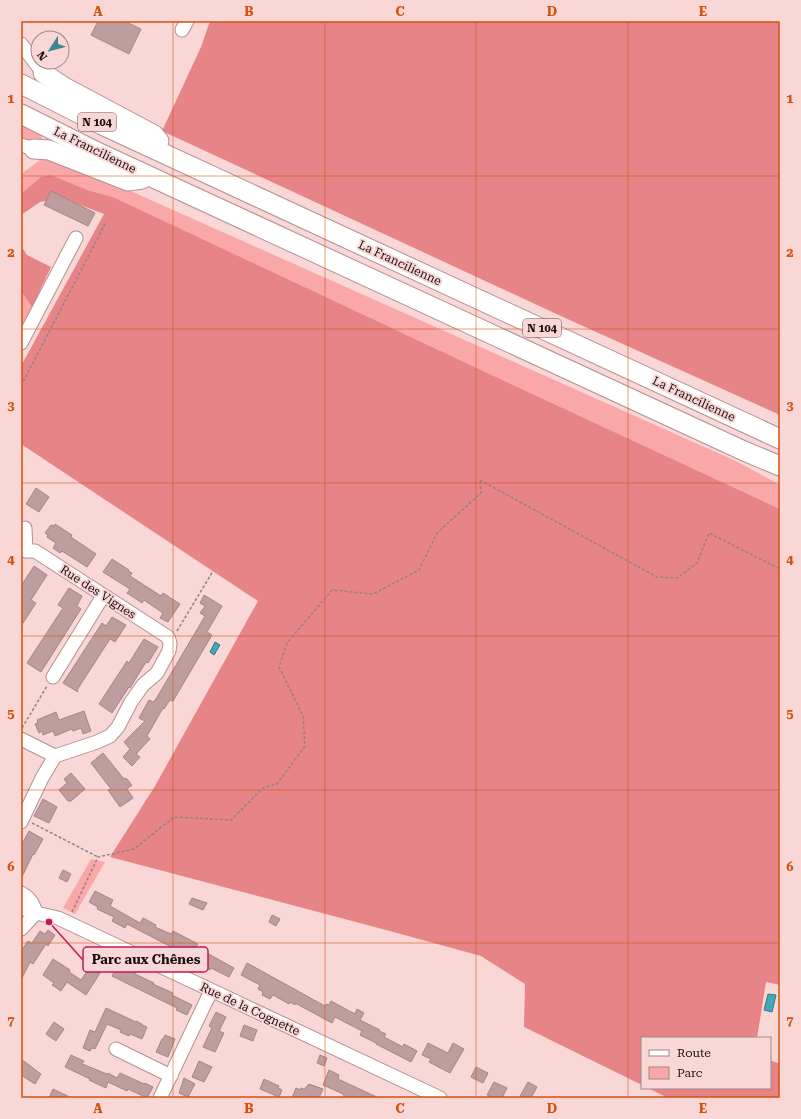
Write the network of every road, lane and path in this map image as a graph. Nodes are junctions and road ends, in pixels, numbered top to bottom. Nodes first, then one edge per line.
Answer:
1 (21, 44) edge
2 (43, 73) joint
3 (21, 84) edge
4 (21, 114) edge
5 (27, 147) edge
6 (175, 158) junction
7 (153, 178) junction
8 (106, 222) dead end
9 (76, 238) dead end
10 (21, 343) edge
11 (21, 386) edge
12 (780, 439) edge
13 (744, 451) junction
14 (780, 466) edge
15 (780, 479) edge
16 (25, 528) dead end
17 (24, 553) edge
18 (780, 569) edge
19 (213, 571) dead end
20 (103, 596) junction
21 (169, 640) junction
22 (53, 677) joint
23 (21, 729) edge
24 (21, 739) edge
25 (55, 756) junction
26 (22, 820) edge
27 (98, 857) junction
28 (21, 892) edge
29 (21, 907) edge
30 (36, 913) junction
31 (67, 922) junction
32 (21, 929) edge
33 (211, 991) junction
34 (116, 1048) dead end
35 (171, 1076) junction
36 (160, 1098) edge
37 (440, 1098) edge

1 - 2 street
2 - 6 highway
3 - 6 highway, La Francilienne / N 104
4 - 7 highway, La Francilienne / N 104
5 - 7 highway
6 - 12 highway, La Francilienne / N 104
7 - 13 highway, La Francilienne / N 104
8 - 11 path
9 - 10 street
13 - 14 highway, La Francilienne / N 104
13 - 15 highway
16 - 17 street
17 - 20 street, Rue des Vignes
18 - 27 path
19 - 21 path
20 - 21 street, Rue des Vignes
20 - 22 street
21 - 25 street
22 - 23 path
24 - 25 street
25 - 26 street
26 - 27 path
27 - 31 path
28 - 30 street
29 - 30 street, Rue de la Cognette
30 - 31 street, Rue de la Cognette
30 - 32 street
31 - 33 street, Rue de la Cognette
33 - 35 street
33 - 37 street, Rue de la Cognette
34 - 35 street
35 - 36 street

